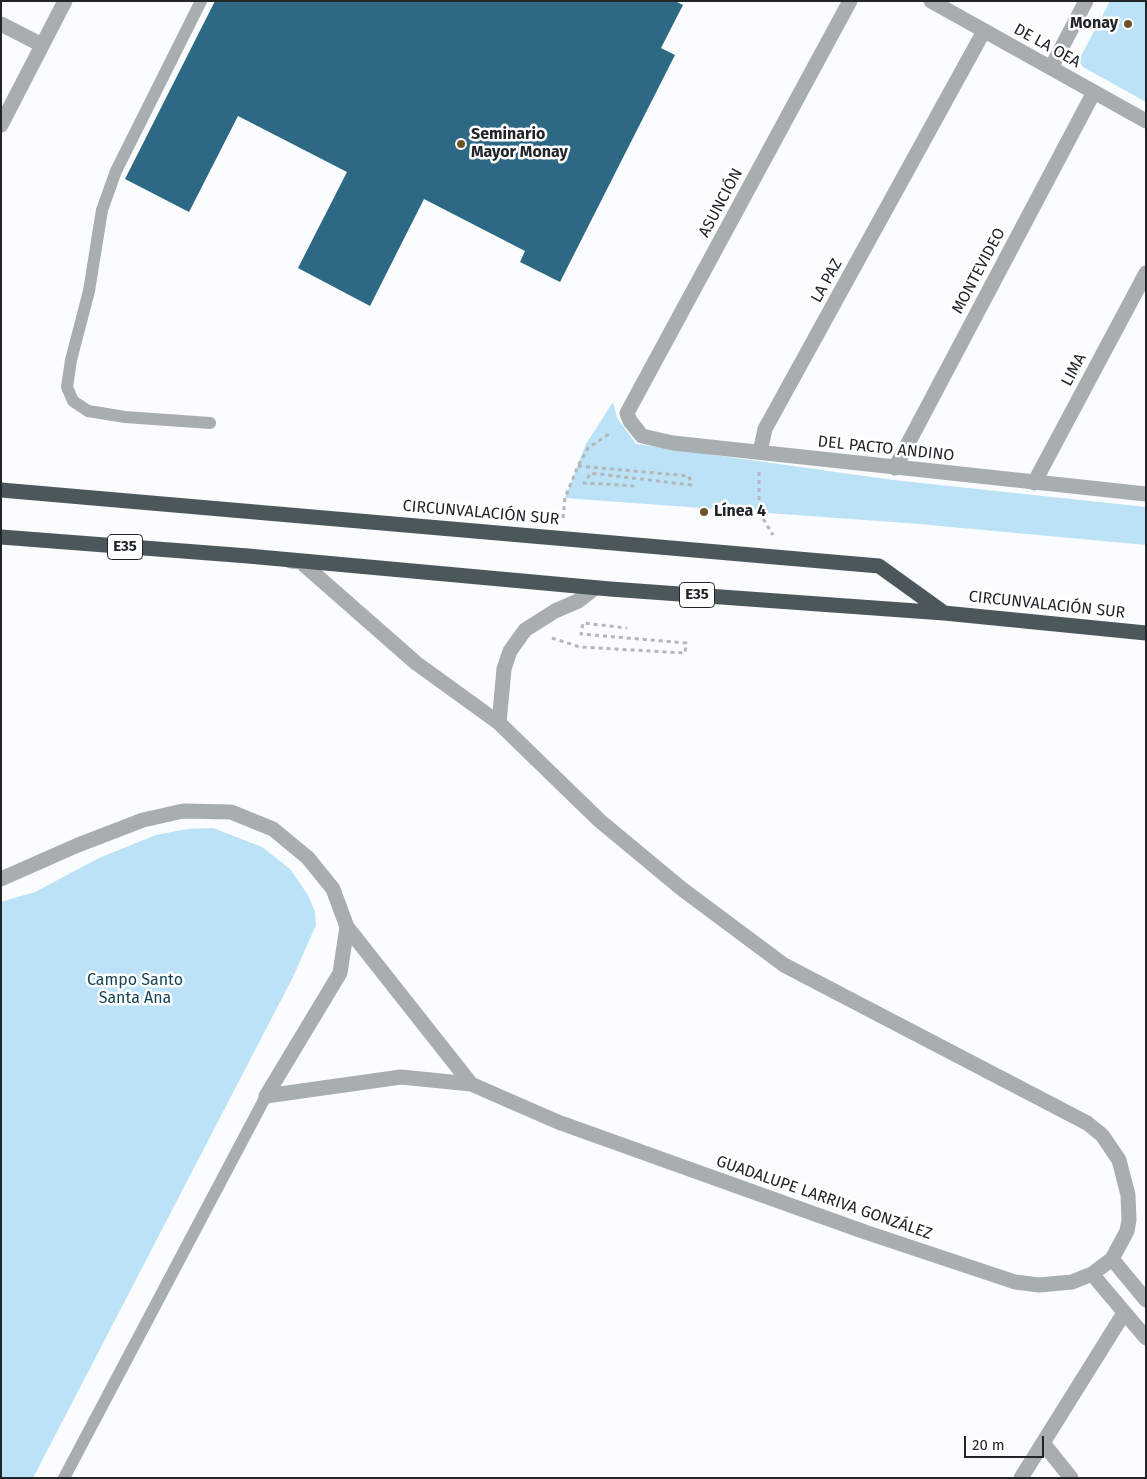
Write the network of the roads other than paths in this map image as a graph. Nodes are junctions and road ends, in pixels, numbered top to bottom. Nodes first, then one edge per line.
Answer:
1 (65, 1) edge
2 (201, 1) edge
3 (850, 1) edge
4 (931, 1) edge
5 (1086, 1) edge
6 (1, 24) edge
7 (984, 31) junction
8 (42, 45) junction
9 (1051, 68) junction
10 (1094, 92) junction
11 (1146, 121) edge
12 (1, 125) edge
13 (1146, 273) edge
14 (630, 421) joint
15 (210, 422) dead end
16 (760, 452) junction
17 (895, 468) junction
18 (1034, 483) junction
19 (1, 490) edge
20 (1146, 494) edge
21 (1, 537) edge
22 (248, 556) junction
23 (595, 588) junction
24 (944, 612) junction
25 (1146, 633) edge
26 (499, 723) junction
27 (1, 879) edge
28 (347, 928) junction
29 (471, 1084) junction
30 (266, 1096) junction
31 (1112, 1259) junction
32 (1092, 1274) junction
33 (1146, 1300) edge
34 (1124, 1313) junction
35 (1146, 1338) edge
36 (1042, 1443) junction
37 (64, 1478) edge
38 (1021, 1478) edge
39 (1071, 1478) edge

1 - 8 street
2 - 15 lane
3 - 14 street, ASUNCIÓN
4 - 7 street, DE LA OEA
5 - 9 street
6 - 8 street
7 - 9 street, DE LA OEA
7 - 16 street, LA PAZ
8 - 12 street
9 - 10 street, DE LA OEA
10 - 11 street, DE LA OEA
10 - 17 street, MONTEVIDEO
13 - 18 street, LIMA
14 - 16 street, DEL PACTO ANDINO
16 - 17 street, DEL PACTO ANDINO
17 - 18 street, DEL PACTO ANDINO
18 - 20 street, DEL PACTO ANDINO
19 - 24 highway, CIRCUNVALACIÓN SUR
21 - 22 highway, CIRCUNVALACIÓN SUR / E35
22 - 23 highway, CIRCUNVALACIÓN SUR / E35
22 - 26 street, GUADALUPE LARRIVA GONZÁLEZ
23 - 24 highway, CIRCUNVALACIÓN SUR / E35
23 - 26 street
24 - 25 highway, CIRCUNVALACIÓN SUR / E35
26 - 31 street, GUADALUPE LARRIVA GONZÁLEZ
27 - 28 street
28 - 29 street
28 - 30 street
29 - 30 street, GUADALUPE LARRIVA GONZÁLEZ
29 - 32 street, GUADALUPE LARRIVA GONZÁLEZ
30 - 37 lane
31 - 32 street, GUADALUPE LARRIVA GONZÁLEZ
31 - 33 street
32 - 34 street
34 - 35 street
34 - 36 street
36 - 38 street
36 - 39 street

